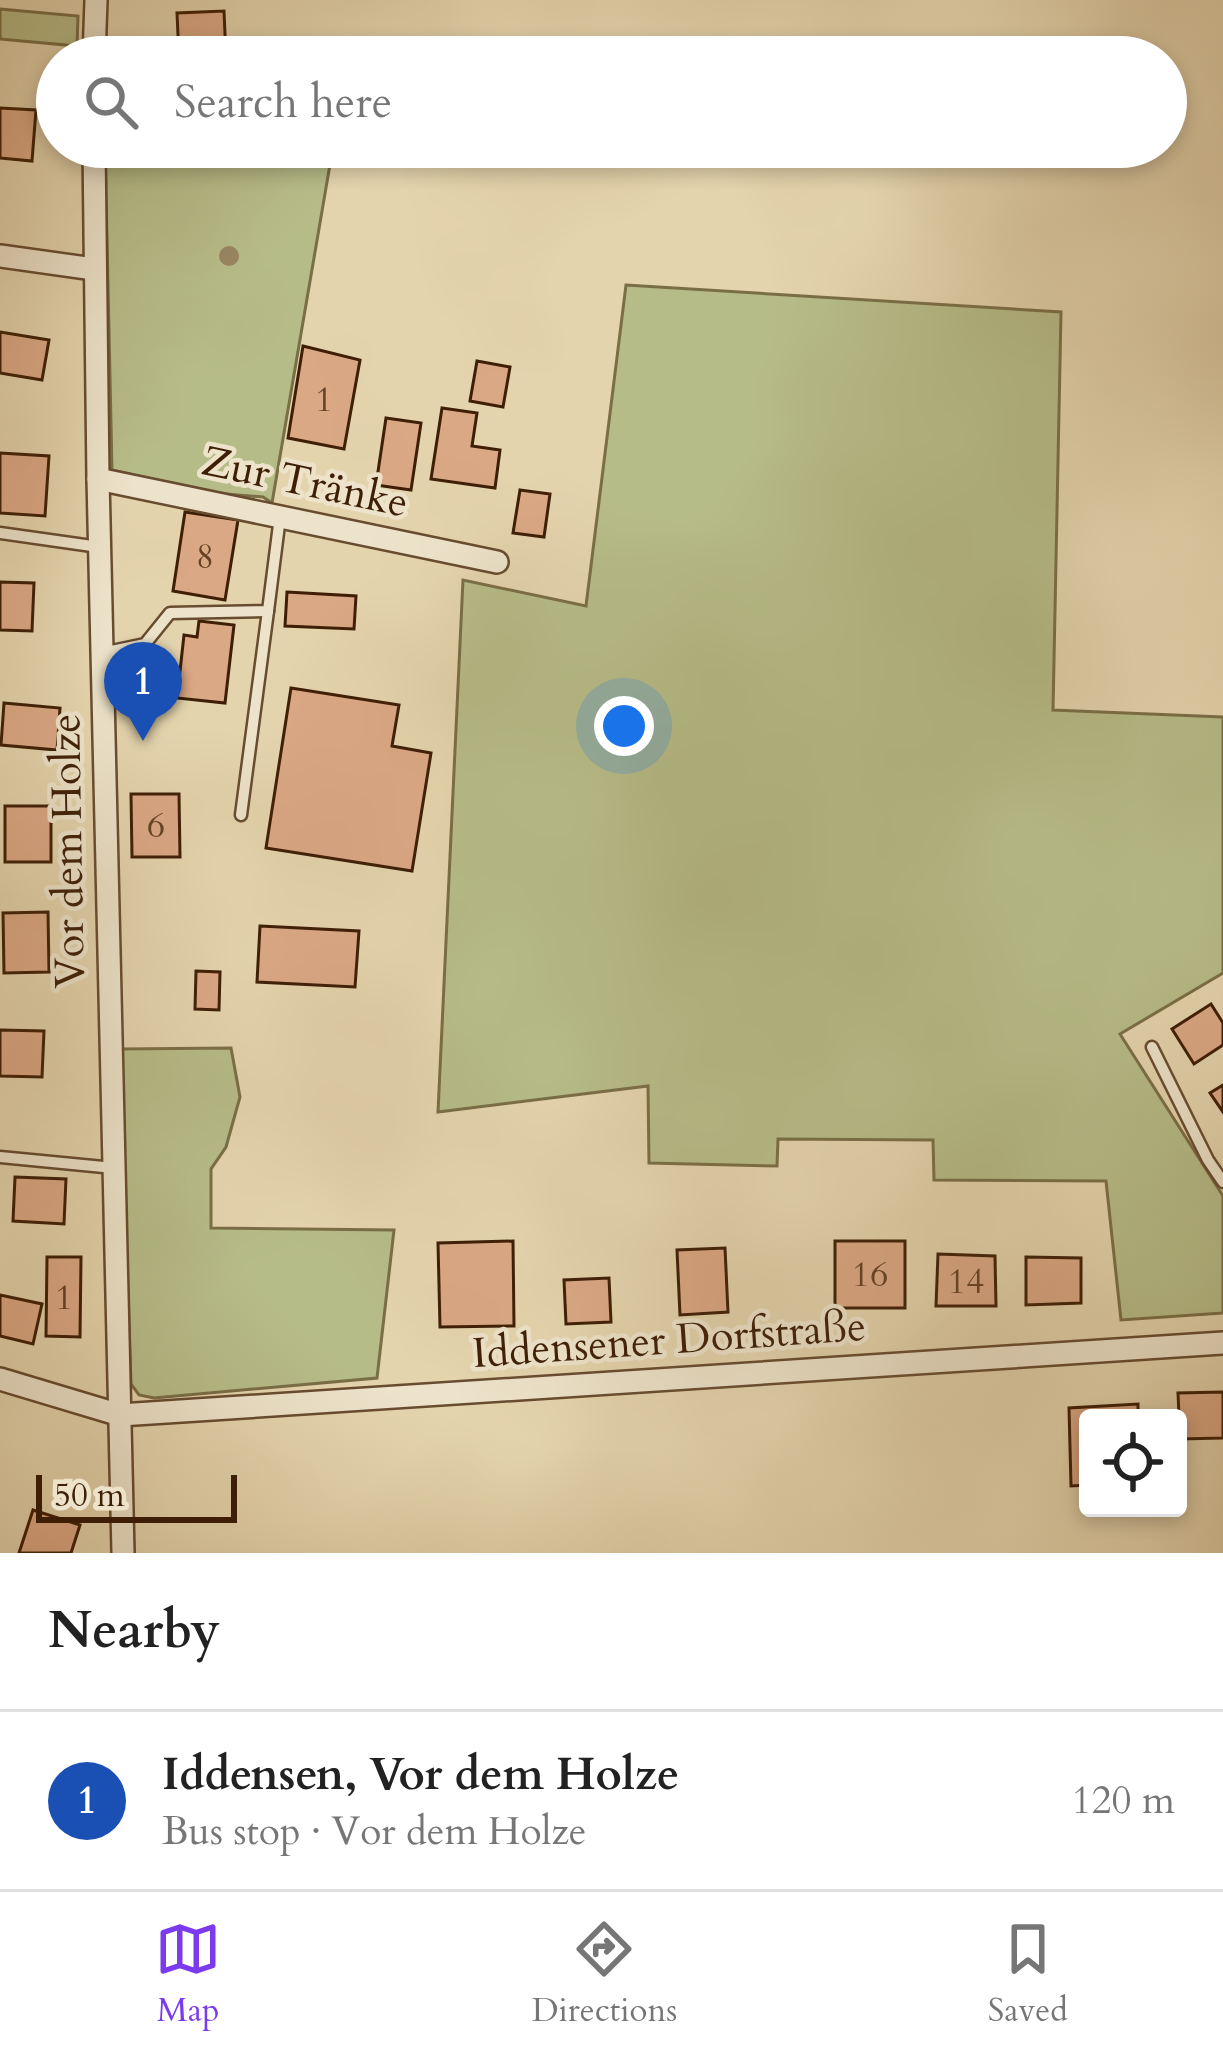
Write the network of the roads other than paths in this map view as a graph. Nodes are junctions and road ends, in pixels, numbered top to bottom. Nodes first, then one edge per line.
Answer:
1 (96, 0) edge
2 (95, 36) edge
3 (94, 168) edge
4 (0, 256) edge
5 (94, 269) junction
6 (98, 479) junction
7 (280, 517) junction
8 (0, 533) edge
9 (100, 547) junction
10 (497, 562) dead end
11 (268, 611) junction
12 (102, 652) junction
13 (241, 815) dead end
14 (1153, 1047) dead end
15 (0, 1157) edge
16 (114, 1168) junction
17 (1223, 1183) edge
18 (1223, 1342) edge
19 (0, 1378) edge
20 (120, 1415) junction
21 (123, 1553) edge

1 - 2 street
3 - 5 street, Vor dem Holze
4 - 5 street
5 - 6 street, Vor dem Holze
6 - 7 street, Zur Tränke
6 - 9 street, Vor dem Holze
7 - 10 street, Zur Tränke
7 - 11 lane
8 - 9 lane
9 - 12 street, Vor dem Holze
11 - 12 lane
11 - 13 lane
12 - 16 street, Vor dem Holze
14 - 17 lane
15 - 16 lane
16 - 20 street, Vor dem Holze
18 - 20 street, Iddensener Dorfstraße
19 - 20 street
20 - 21 street, Vor dem Holze

